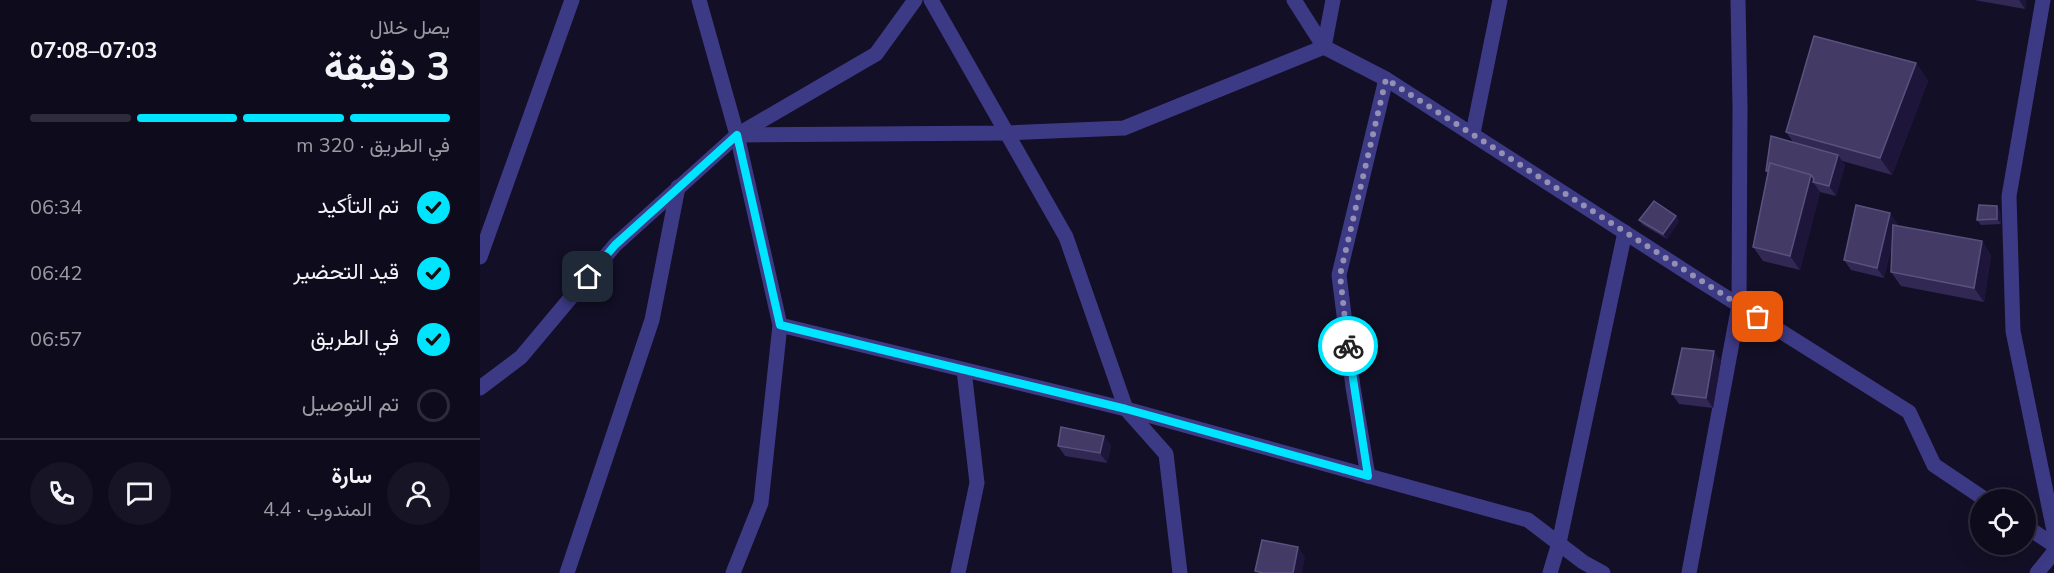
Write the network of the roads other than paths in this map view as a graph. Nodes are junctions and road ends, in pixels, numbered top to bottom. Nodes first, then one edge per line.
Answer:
1 (572, 0) edge
2 (699, 0) edge
3 (915, 0) edge
4 (931, 0) edge
5 (1294, 0) edge
6 (1333, 0) edge
7 (1500, 0) edge
8 (1738, 0) edge
9 (2043, 0) edge
10 (1324, 47) junction
11 (1386, 79) junction
12 (1007, 133) junction
13 (1473, 133) junction
14 (737, 135) junction
15 (678, 187) junction
16 (1625, 232) junction
17 (480, 257) edge
18 (1739, 305) junction
19 (780, 325) junction
20 (964, 370) junction
21 (480, 388) edge
22 (1126, 409) junction
23 (1368, 476) junction
24 (1970, 489) edge
25 (2054, 531) edge
26 (2036, 533) edge
27 (1559, 543) junction
28 (2054, 545) edge
29 (2054, 552) edge
30 (567, 573) edge
31 (733, 573) edge
32 (958, 573) edge
33 (1180, 573) edge
34 (1550, 573) edge
35 (1603, 573) edge
36 (1689, 573) edge
37 (2037, 573) edge

1 - 17 street
2 - 14 street
3 - 14 street
4 - 12 street
5 - 10 street
6 - 10 street
7 - 13 street
8 - 18 street
9 - 25 street
10 - 11 street
10 - 12 street
11 - 13 street
11 - 23 street
12 - 14 street
12 - 22 street
13 - 16 street
14 - 15 street
14 - 19 street
15 - 21 street
15 - 30 street
16 - 18 street
16 - 27 street
18 - 24 street
18 - 36 street
19 - 20 street
19 - 31 street
20 - 22 street
20 - 32 street
22 - 23 street
22 - 33 street
23 - 27 street
26 - 28 street
27 - 34 street
27 - 35 street
29 - 37 street

